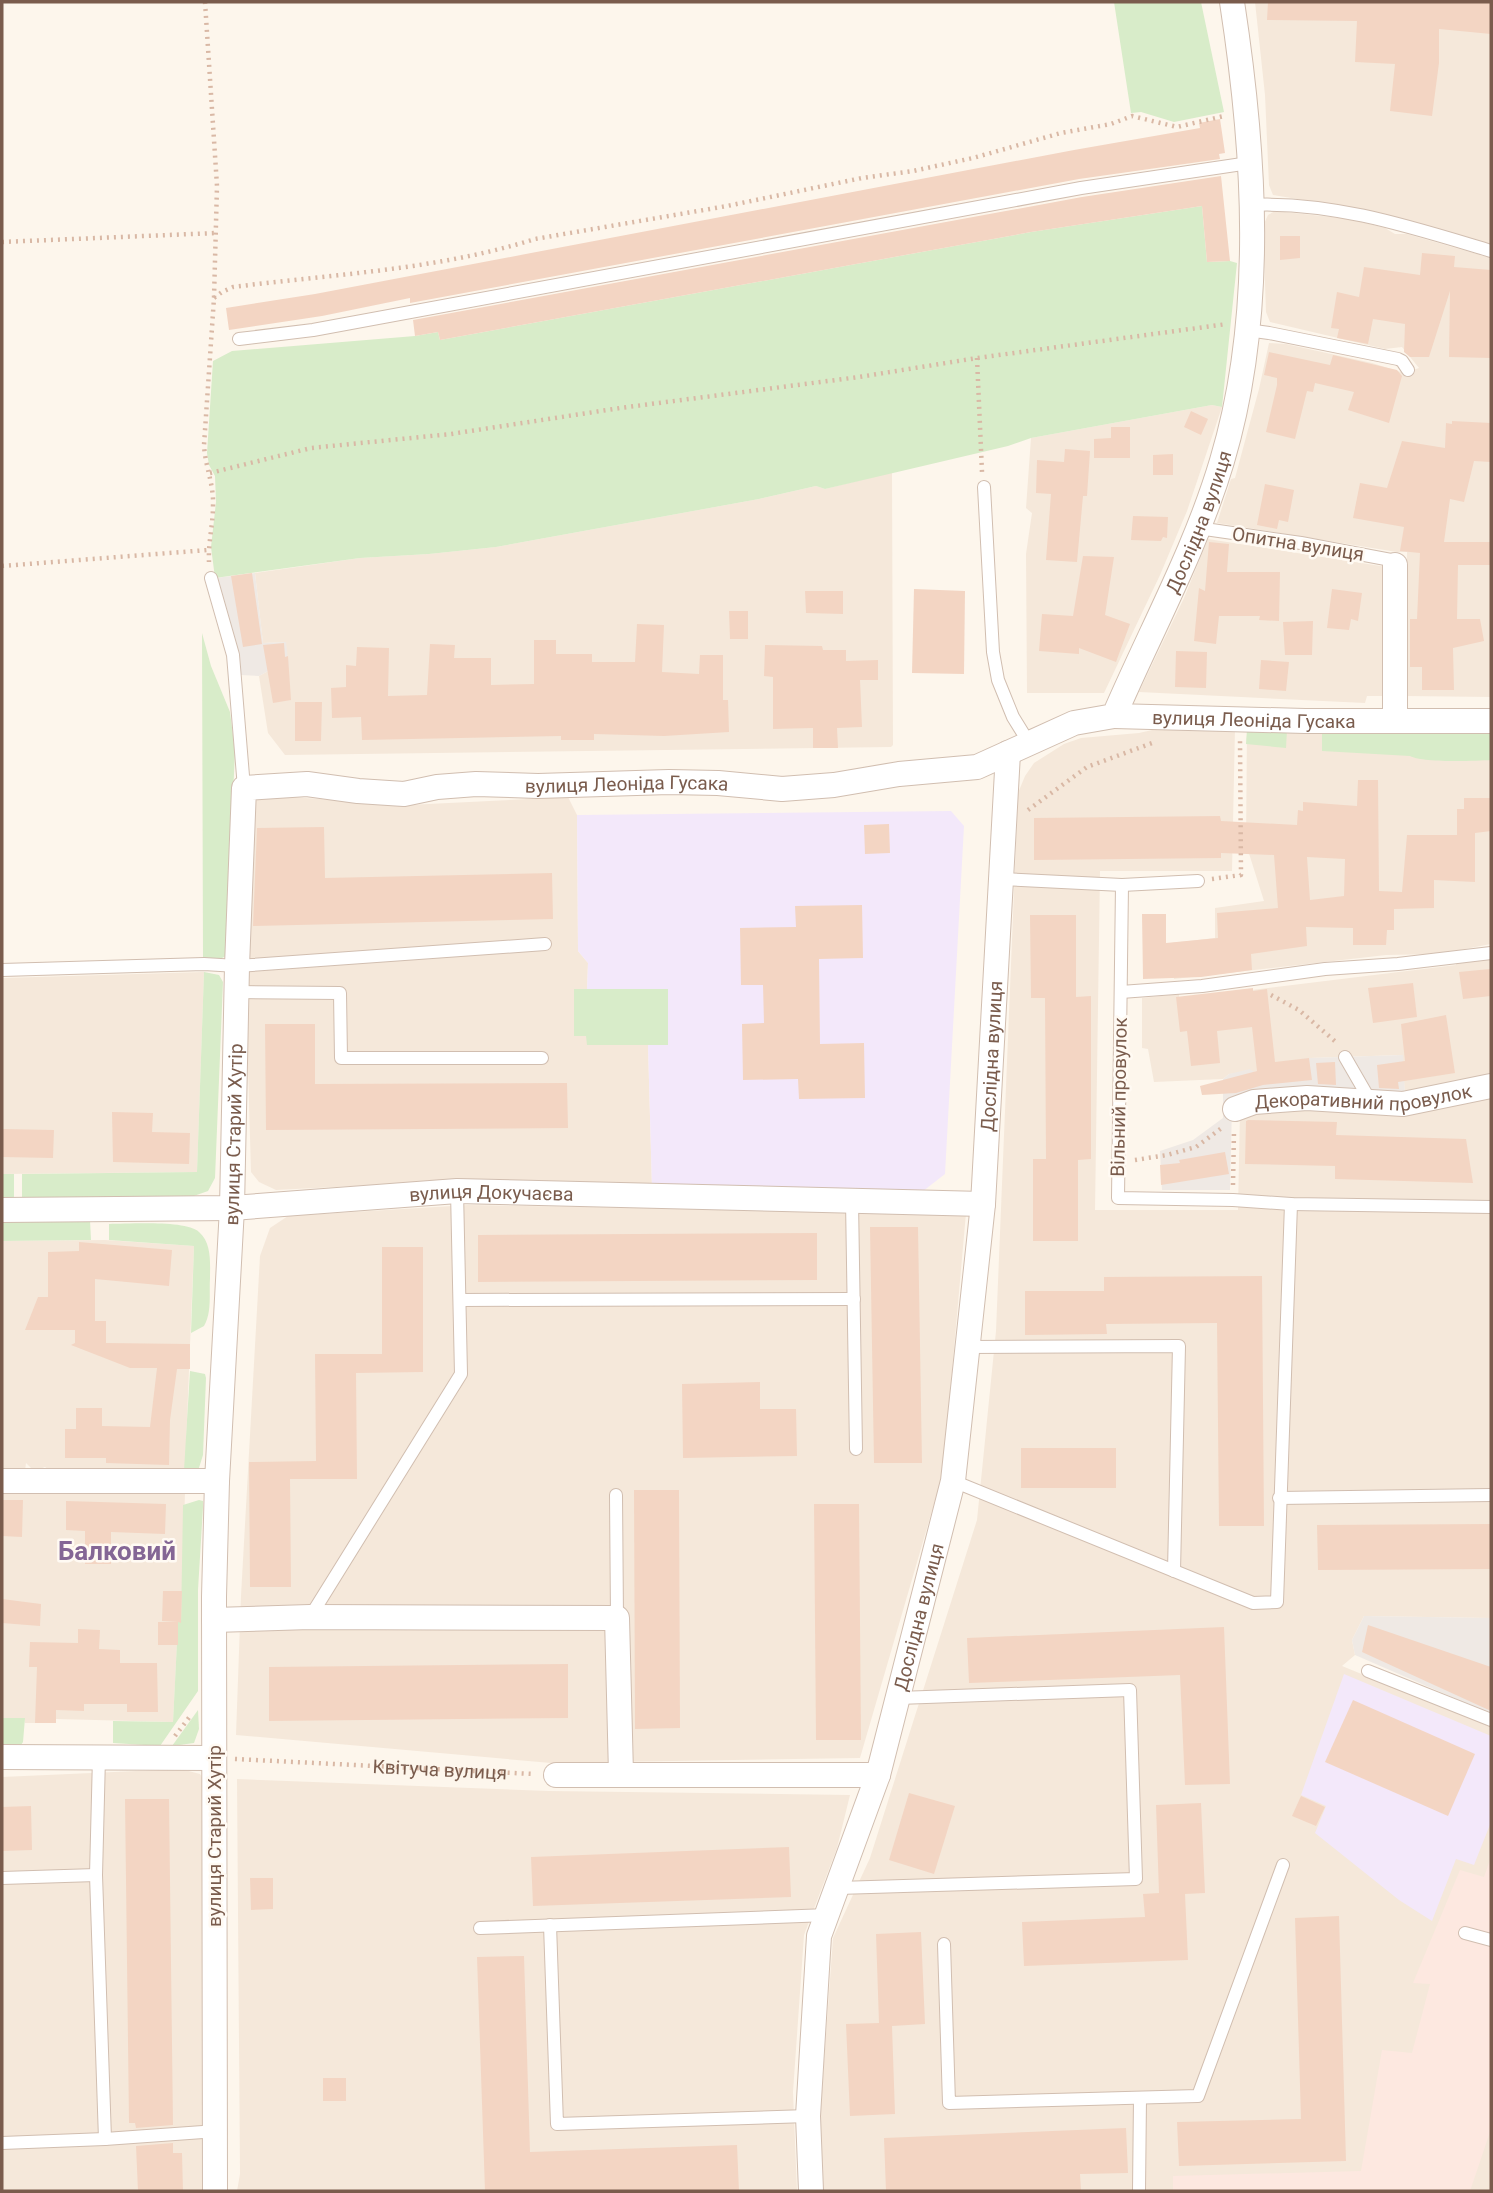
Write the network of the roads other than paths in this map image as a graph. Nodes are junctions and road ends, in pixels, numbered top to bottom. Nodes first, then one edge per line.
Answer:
1 (1233, 2) edge
2 (1249, 163) junction
3 (1251, 205) junction
4 (1491, 251) edge
5 (1248, 327) junction
6 (239, 339) dead end
7 (1408, 370) dead end
8 (984, 487) road end
9 (1198, 528) junction
10 (1395, 565) joint
11 (211, 578) dead end
12 (1114, 716) junction
13 (1395, 720) junction
14 (1491, 721) edge
15 (1018, 748) junction
16 (244, 788) junction
17 (1002, 879) junction
18 (1198, 881) road end
19 (1122, 885) junction
20 (545, 944) dead end
21 (1491, 953) edge
22 (237, 966) junction
23 (2, 970) edge
24 (237, 992) junction
25 (1121, 992) junction
26 (1345, 1057) road end
27 (541, 1058) dead end
28 (1491, 1086) edge
29 (1371, 1103) junction
30 (1235, 1109) road end
31 (457, 1191) junction
32 (852, 1200) junction
33 (983, 1204) junction
34 (1291, 1204) junction
35 (1491, 1207) edge
36 (232, 1208) junction
37 (2, 1210) edge
38 (854, 1299) junction
39 (460, 1300) junction
40 (967, 1347) junction
41 (856, 1449) dead end
42 (2, 1481) edge
43 (217, 1481) junction
44 (953, 1481) junction
45 (617, 1495) dead end
46 (1491, 1495) edge
47 (1279, 1498) junction
48 (1174, 1571) junction
49 (310, 1617) junction
50 (617, 1618) junction
51 (214, 1620) junction
52 (1368, 1671) dead end
53 (898, 1698) junction
54 (1491, 1720) edge
55 (2, 1757) edge
56 (99, 1757) junction
57 (213, 1758) junction
58 (621, 1774) junction
59 (556, 1775) road end
60 (878, 1775) junction
61 (1283, 1865) dead end
62 (96, 1875) junction
63 (2, 1878) edge
64 (838, 1888) junction
65 (828, 1915) junction
66 (550, 1925) junction
67 (480, 1927) dead end
68 (1465, 1933) dead end
69 (1491, 1940) edge
70 (944, 1944) dead end
71 (1139, 2098) junction
72 (808, 2116) junction
73 (216, 2131) junction
74 (105, 2139) junction
75 (2, 2143) edge
76 (215, 2191) edge
77 (811, 2191) edge
78 (1139, 2191) edge

1 - 2 street, Дослідна вулиця
2 - 3 street, Дослідна вулиця
2 - 6 lane
3 - 4 lane
3 - 5 street, Дослідна вулиця
5 - 7 lane
5 - 9 street, Дослідна вулиця
8 - 15 lane
9 - 10 lane, Опитна вулиця
9 - 12 street, Дослідна вулиця
10 - 13 street
11 - 16 lane
12 - 13 street, вулиця Леоніда Гусака
12 - 15 street
13 - 14 street, вулиця Леоніда Гусака
15 - 16 street, вулиця Леоніда Гусака
15 - 17 street, Дослідна вулиця
16 - 22 street, вулиця Старий Хутір
17 - 19 lane
17 - 33 street, Дослідна вулиця
18 - 19 lane
19 - 25 lane, Вільний провулок
20 - 22 lane
21 - 25 lane, Вільний провулок
22 - 23 lane
22 - 24 street, вулиця Старий Хутір
24 - 27 lane
24 - 36 street, вулиця Старий Хутір
25 - 34 lane, Вільний провулок
26 - 29 lane
28 - 29 street, Декоративний провулок
29 - 30 street, Декоративний провулок
31 - 32 street, вулиця Докучаєва
31 - 36 street, вулиця Докучаєва
31 - 39 lane
32 - 33 street, вулиця Докучаєва
32 - 38 lane
33 - 40 street, Дослідна вулиця
34 - 35 lane, Вільний провулок
34 - 47 lane
36 - 37 street, вулиця Докучаєва
36 - 43 street, вулиця Старий Хутір
38 - 39 lane
38 - 41 lane
39 - 49 lane
40 - 44 street, Дослідна вулиця
40 - 48 lane
42 - 43 street
43 - 51 street, вулиця Старий Хутір
44 - 48 lane
44 - 53 street, Дослідна вулиця
45 - 50 lane
46 - 47 lane
47 - 48 lane
49 - 50 street
49 - 51 street
50 - 58 street
51 - 57 street, вулиця Старий Хутір
52 - 54 lane
53 - 60 street, Дослідна вулиця
53 - 64 lane
55 - 56 street
56 - 57 street
56 - 62 lane
57 - 73 street, вулиця Старий Хутір
58 - 59 street
58 - 60 street
60 - 64 street, Дослідна вулиця
61 - 71 lane
62 - 63 lane
62 - 74 lane
64 - 65 street, Дослідна вулиця
65 - 66 lane
65 - 72 street, Дослідна вулиця
66 - 67 lane
66 - 72 lane
68 - 69 lane
70 - 71 lane
71 - 78 lane
72 - 77 street, Дослідна вулиця
73 - 74 lane
73 - 76 street, вулиця Старий Хутір
74 - 75 lane

